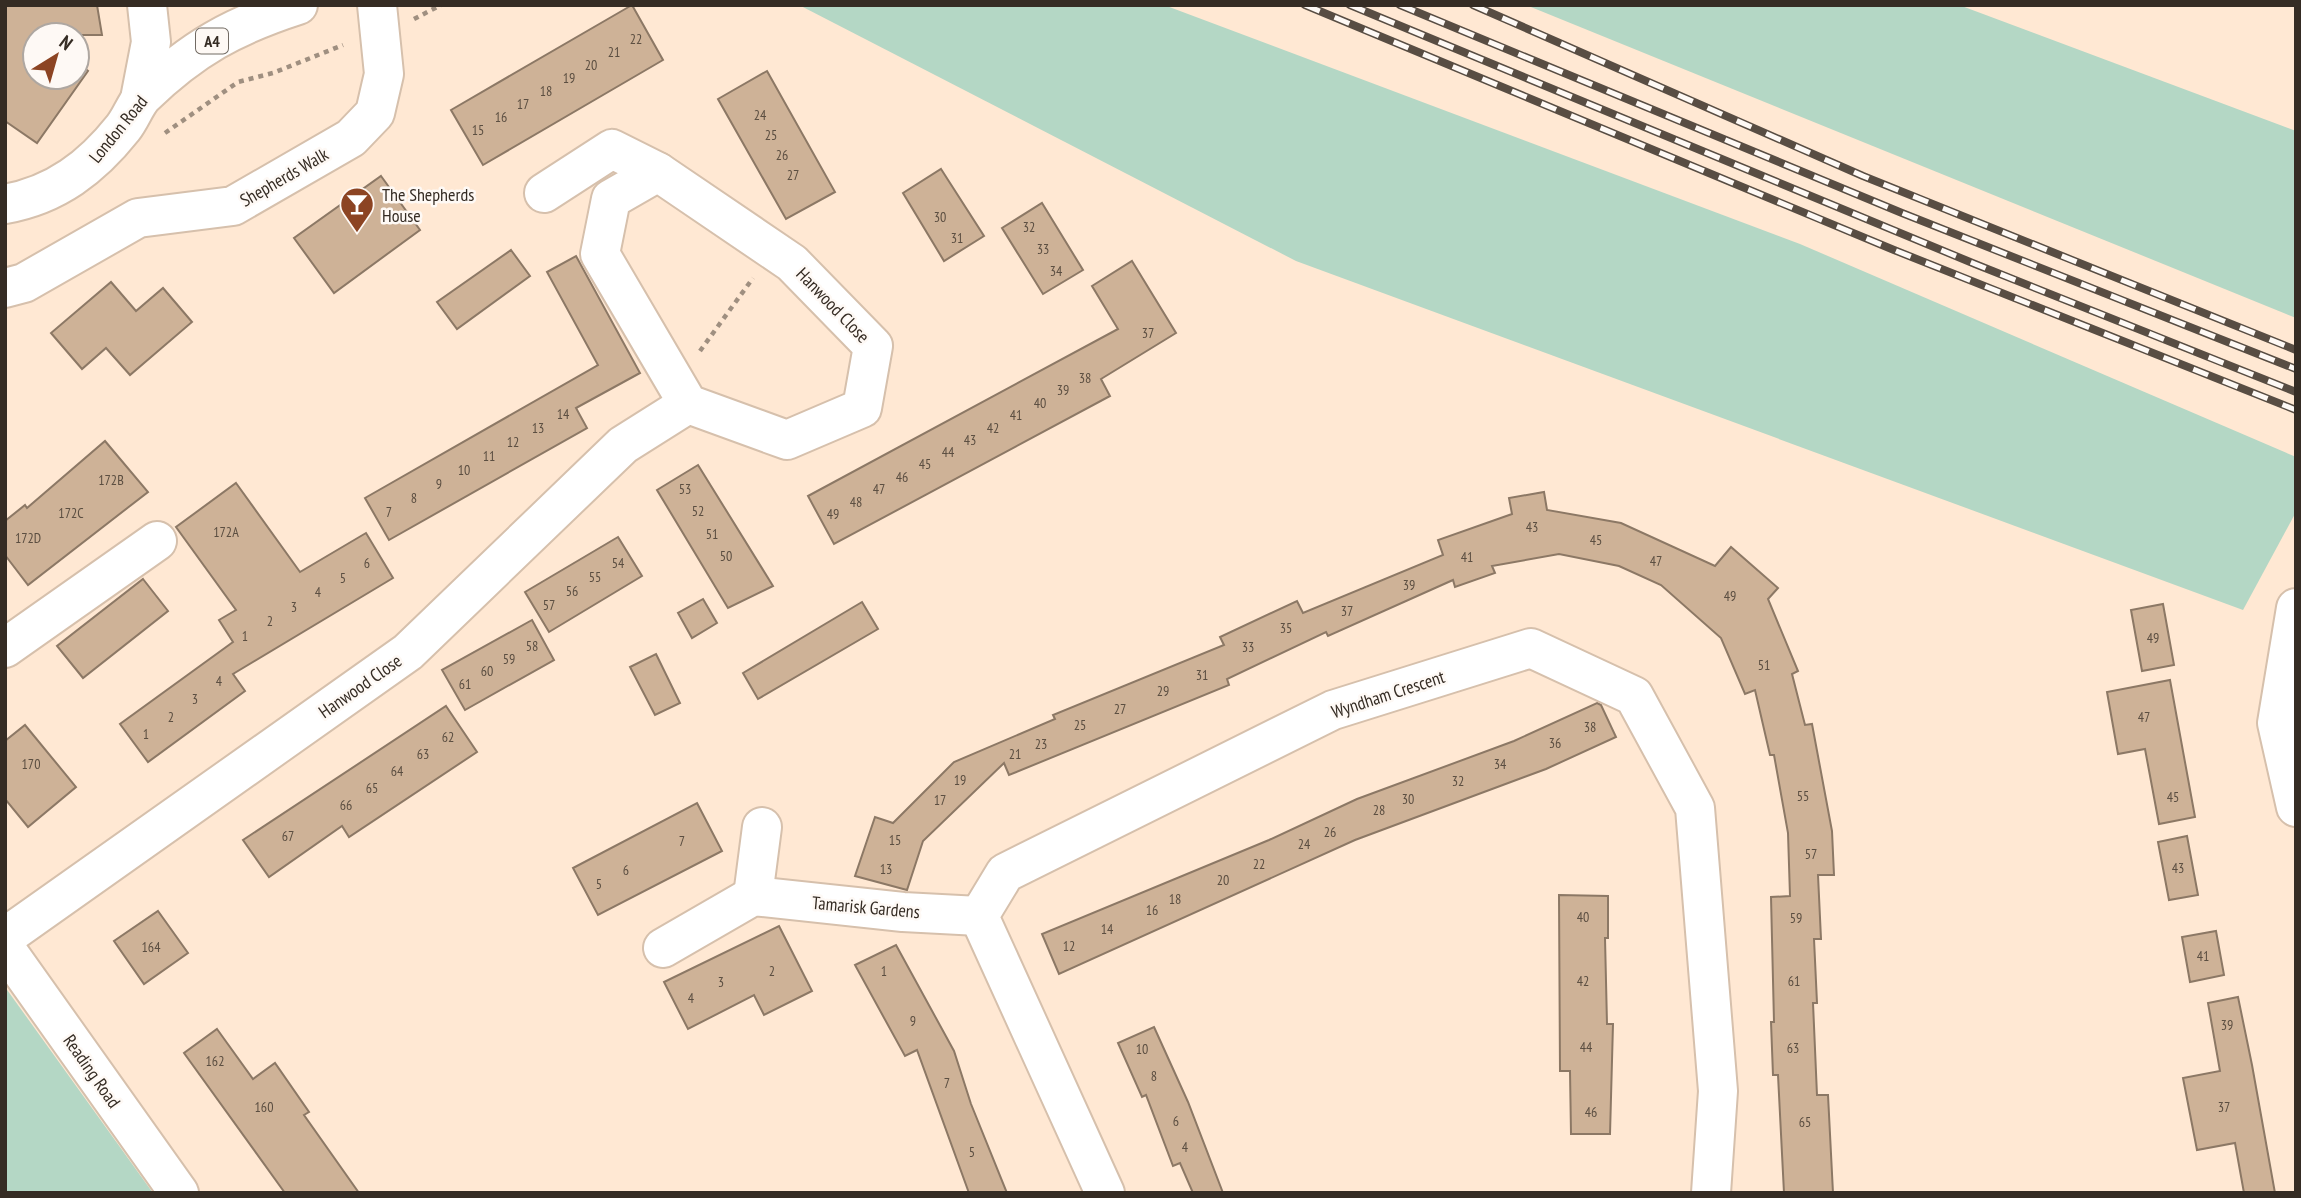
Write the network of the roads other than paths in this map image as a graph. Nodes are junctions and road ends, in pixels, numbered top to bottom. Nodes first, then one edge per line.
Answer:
1 (298, 5) edge
2 (151, 10) edge
3 (390, 15) edge
4 (140, 99) junction
5 (658, 172) junction
6 (544, 193) dead end
7 (5, 204) edge
8 (5, 288) edge
9 (682, 394) junction
10 (157, 541) dead end
11 (2296, 608) edge
12 (5, 648) edge
13 (2286, 722) edge
14 (2296, 807) edge
15 (762, 827) dead end
16 (753, 896) junction
17 (979, 916) junction
18 (5, 937) edge
19 (5, 948) edge
20 (663, 948) dead end
21 (179, 1193) edge
22 (1105, 1193) edge
23 (1711, 1193) edge

1 - 4 street, London Road / A4
2 - 4 street, A4
3 - 8 street, Shepherds Walk
4 - 7 street, London Road / A4
5 - 6 street, Hanwood Close
5 - 9 street
5 - 9 street, Hanwood Close
9 - 18 street, Hanwood Close
10 - 12 street
11 - 13 street
13 - 14 street
15 - 16 street
16 - 17 street, Tamarisk Gardens
16 - 20 street
17 - 22 street
17 - 23 street, Wyndham Crescent
19 - 21 street, Reading Road

